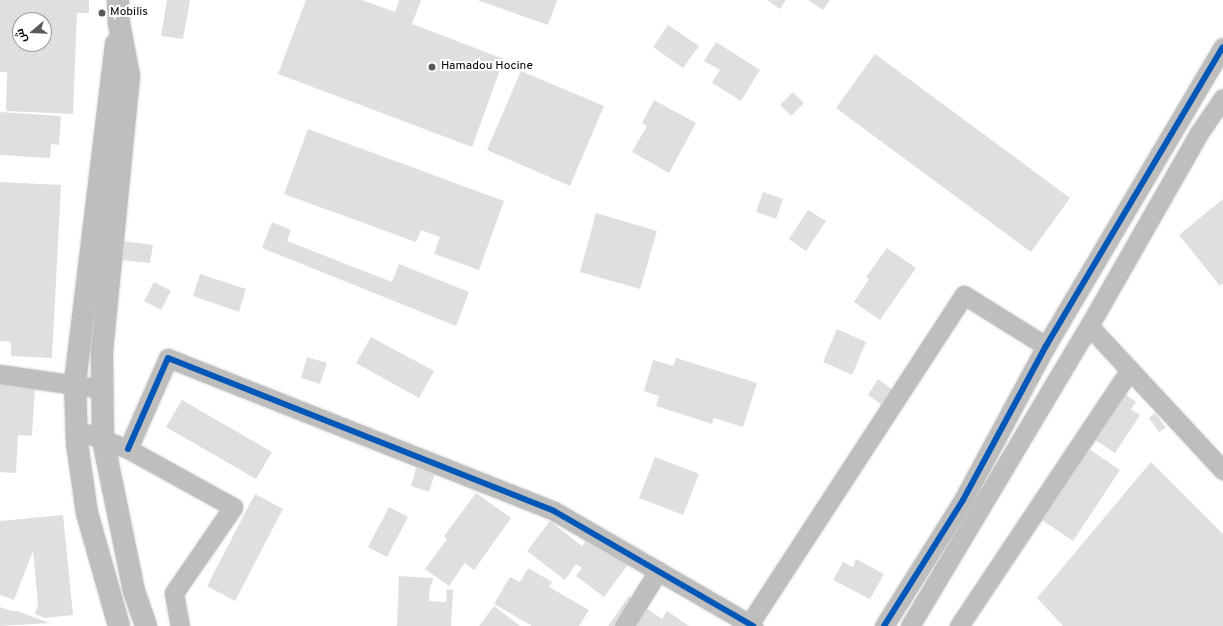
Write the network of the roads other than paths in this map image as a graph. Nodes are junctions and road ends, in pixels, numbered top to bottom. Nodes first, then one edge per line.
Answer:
1 (118, 0) edge
2 (119, 23) junction
3 (1223, 47) edge
4 (1223, 98) edge
5 (1089, 326) junction
6 (1046, 346) junction
7 (1130, 370) junction
8 (0, 374) edge
9 (75, 385) junction
10 (103, 389) junction
11 (77, 430) junction
12 (103, 440) junction
13 (128, 449) junction
14 (1223, 470) edge
15 (658, 571) junction
16 (750, 625) edge
17 (118, 626) edge
18 (146, 626) edge
19 (180, 626) edge
20 (624, 626) edge
21 (884, 626) edge
22 (910, 626) edge
23 (959, 626) edge

1 - 2 main road
2 - 9 main road
2 - 10 main road
3 - 6 street
4 - 5 street
5 - 7 street
5 - 22 street
6 - 16 street
6 - 21 street
7 - 14 street
7 - 23 street
8 - 9 street
9 - 10 street
9 - 11 main road
10 - 12 main road
11 - 12 street
11 - 17 main road
12 - 13 street
12 - 18 main road
13 - 15 street
13 - 19 street
15 - 16 street
15 - 20 street

